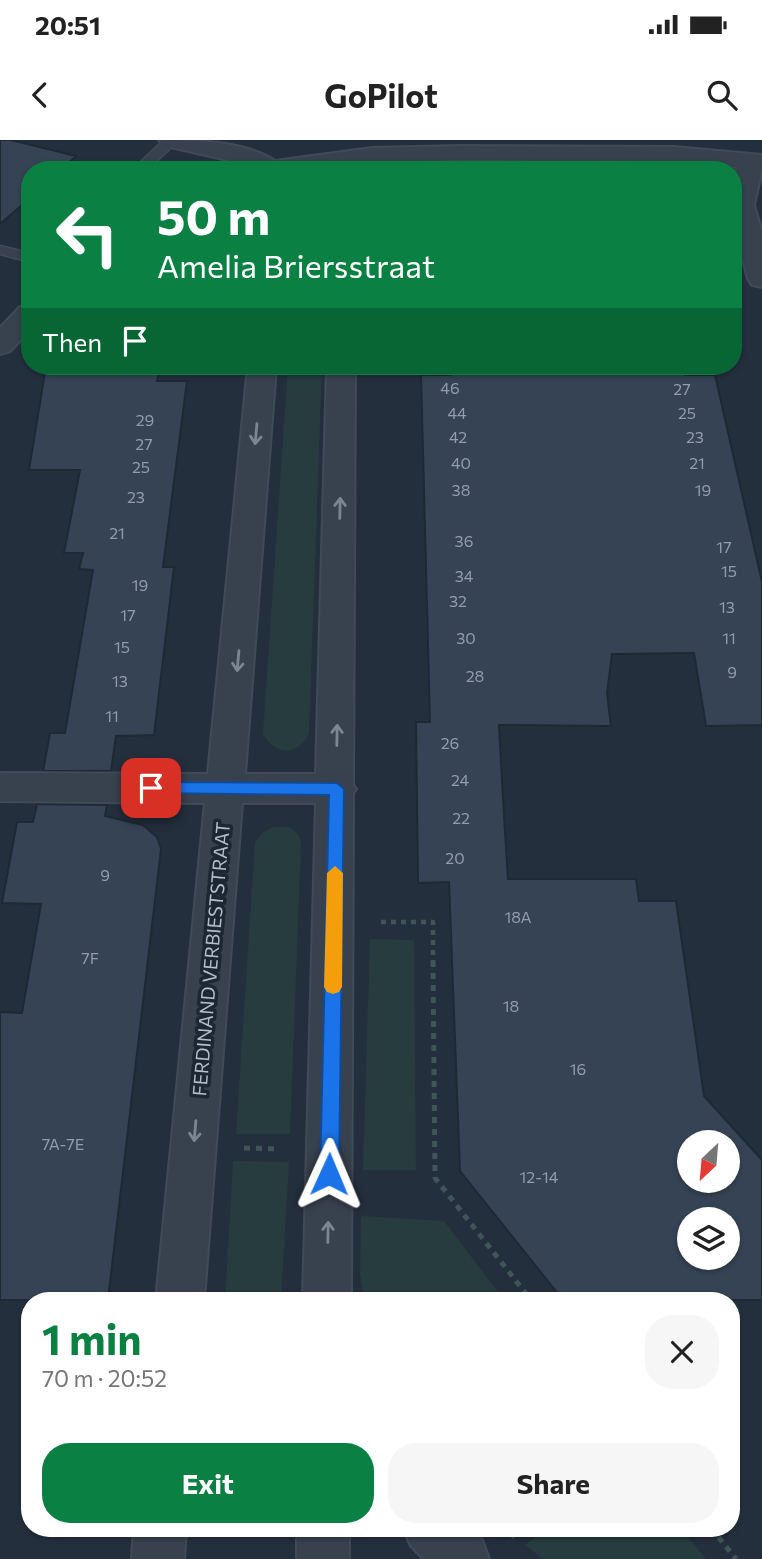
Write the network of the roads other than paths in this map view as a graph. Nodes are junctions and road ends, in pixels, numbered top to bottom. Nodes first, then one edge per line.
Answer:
1 (172, 140) edge
2 (315, 140) edge
3 (463, 146) edge
4 (149, 161) edge
5 (259, 161) edge
6 (341, 161) edge
7 (362, 161) edge
8 (756, 161) edge
9 (742, 202) edge
10 (742, 209) edge
11 (0, 250) edge
12 (21, 256) edge
13 (762, 279) edge
14 (21, 323) edge
15 (0, 345) edge
16 (261, 375) edge
17 (341, 375) edge
18 (0, 787) edge
19 (227, 788) junction
20 (337, 789) junction
21 (181, 1292) edge
22 (327, 1292) edge
23 (159, 1537) edge
24 (323, 1537) edge
25 (439, 1537) edge
26 (158, 1559) edge
27 (323, 1559) edge
28 (463, 1559) edge

1 - 4 lane
1 - 5 street
2 - 6 street
3 - 7 street
3 - 8 street
8 - 9 street
10 - 13 street
11 - 12 lane
14 - 15 street
16 -> 19 street, FERDINAND VERBIESTSTRAAT
20 -> 17 street
18 - 19 street
19 - 20 street
19 -> 21 street, FERDINAND VERBIESTSTRAAT
22 -> 20 street
23 - 26 street
24 - 27 street
25 - 28 street

